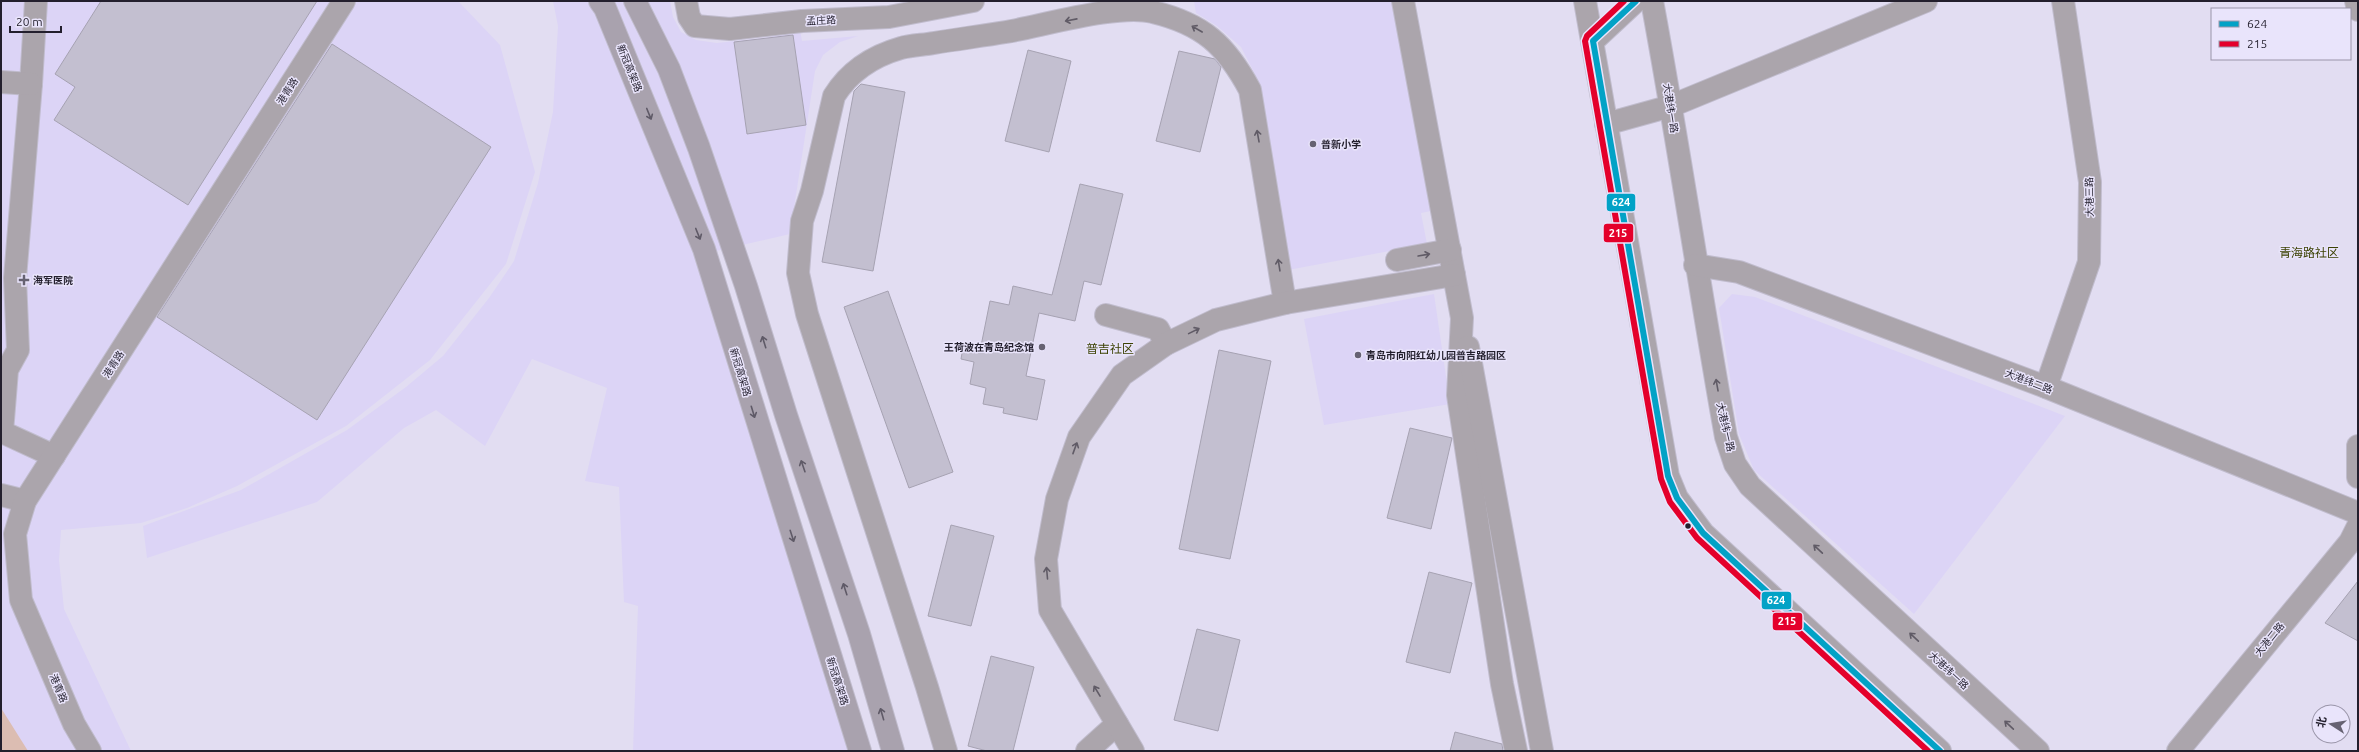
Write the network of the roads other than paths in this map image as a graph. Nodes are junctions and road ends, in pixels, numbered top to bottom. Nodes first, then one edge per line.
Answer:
1 (36, 1) edge
2 (344, 1) edge
3 (600, 1) edge
4 (635, 1) edge
5 (686, 1) edge
6 (973, 1) edge
7 (1403, 1) edge
8 (1585, 1) edge
9 (1636, 1) edge
10 (1652, 1) edge
11 (1926, 1) edge
12 (2063, 1) edge
13 (2356, 1) edge
14 (2358, 10) edge
15 (1593, 41) junction
16 (1, 82) edge
17 (31, 84) junction
18 (1671, 106) junction
19 (1606, 124) junction
20 (1450, 250) junction
21 (1397, 260) dead end
22 (1695, 265) junction
23 (1454, 275) junction
24 (8, 277) edge
25 (1285, 303) junction
26 (1106, 315) dead end
27 (1462, 318) junction
28 (1166, 344) junction
29 (2046, 387) junction
30 (2358, 446) edge
31 (54, 456) junction
32 (2358, 477) edge
33 (1, 495) edge
34 (25, 501) junction
35 (2358, 513) edge
36 (2358, 526) edge
37 (10, 580) edge
38 (1117, 724) junction
39 (90, 751) edge
40 (860, 751) edge
41 (893, 751) edge
42 (946, 751) edge
43 (1087, 751) edge
44 (1133, 751) edge
45 (1516, 751) edge
46 (1542, 751) edge
47 (1940, 751) edge
48 (2038, 751) edge
49 (2178, 751) edge

1 - 17 street
2 - 31 street, 港青路
3 -> 40 highway, 新冠高架路
41 -> 4 highway
5 - 6 street, 孟庄路
7 - 20 street
8 - 15 street
9 - 15 street
10 - 18 street, 大港纬一路
11 - 18 street
12 - 29 street, 大港三路
13 - 14 street
15 - 19 street
16 - 17 street
17 - 24 street
18 - 19 street
18 - 22 street, 大港纬一路
19 - 47 street
21 -> 20 street
20 - 23 street
22 - 29 street, 大港纬二路
48 -> 22 street, 大港纬一路
23 - 25 street
23 - 27 street
24 - 31 street
28 -> 25 street
25 -> 42 street
26 - 28 street
27 - 45 street
27 - 46 street
38 -> 28 street
29 - 35 street, 大港纬二路
30 - 32 street
31 - 34 street, 港青路
33 - 34 street
34 - 37 street, 港青路
36 - 49 street, 大港二路
37 - 39 street, 港青路
38 - 43 street
38 - 44 street

